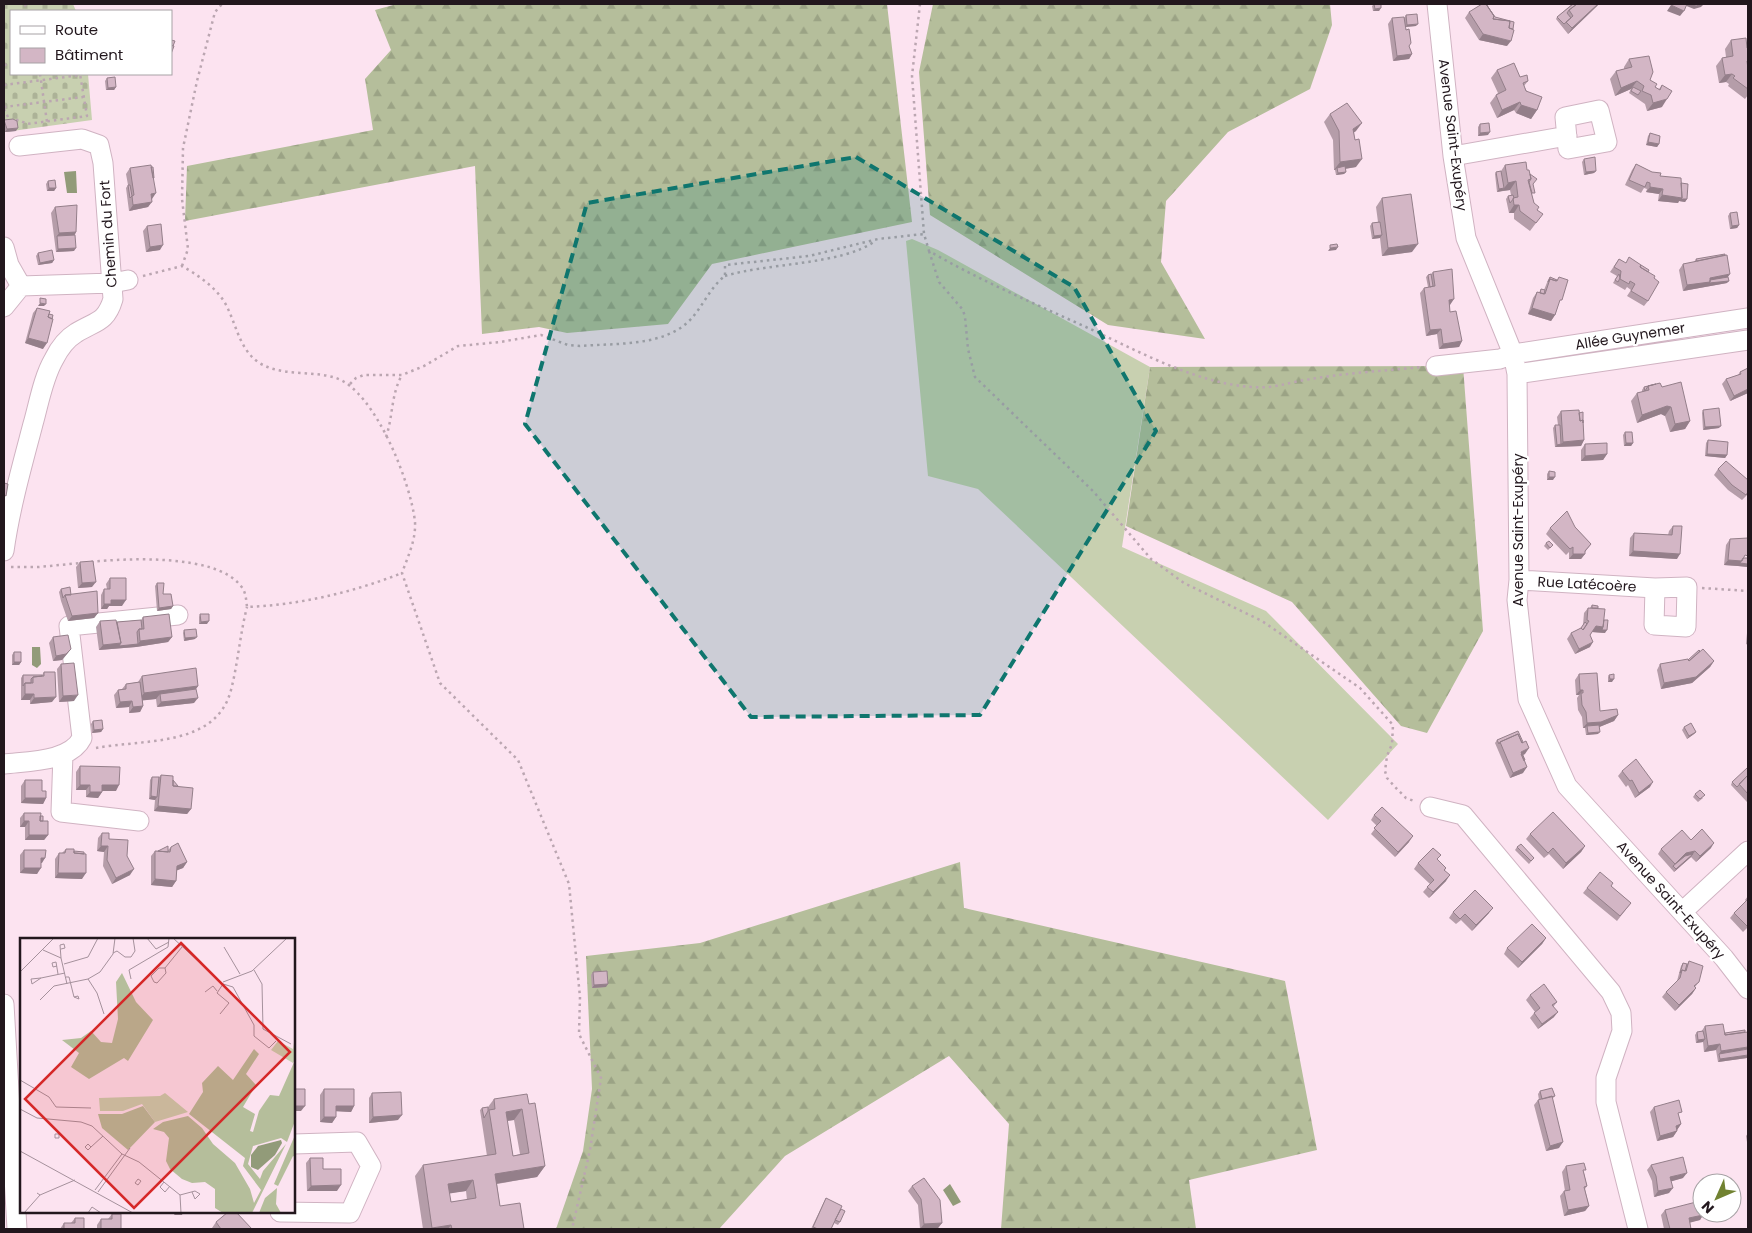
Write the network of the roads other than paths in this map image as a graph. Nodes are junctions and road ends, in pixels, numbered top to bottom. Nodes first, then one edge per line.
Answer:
1 (1437, 4) edge
2 (1566, 136) dead end
3 (19, 146) dead end
4 (1453, 156) junction
5 (4, 247) edge
6 (120, 281) junction
7 (21, 286) junction
8 (4, 307) edge
9 (1748, 318) edge
10 (1748, 340) edge
11 (1513, 354) junction
12 (1436, 366) road end
13 (1517, 374) junction
14 (5, 558) edge
15 (1519, 580) junction
16 (1655, 588) junction
17 (178, 615) dead end
18 (70, 750) junction
19 (4, 764) edge
20 (1430, 807) road end
21 (139, 821) dead end
22 (1748, 851) edge
23 (1682, 912) junction
24 (1748, 988) edge
25 (4, 1004) edge
26 (295, 1144) edge
27 (19, 1205) edge
28 (295, 1212) edge
29 (16, 1229) edge
30 (1638, 1229) edge

1 - 4 street, Avenue Saint-Exupéry
2 - 4 street
3 - 6 street, Chemin du Fort
4 - 11 street, Avenue Saint-Exupéry
5 - 7 street
6 - 7 street
6 - 14 street, Chemin du Fort
7 - 8 street
9 - 11 street, Allée Guynemer
10 - 13 street, Allée Guynemer
11 - 12 street, Allée Guynemer
11 - 13 street, Avenue Saint-Exupéry
13 - 15 street, Avenue Saint-Exupéry
15 - 16 street, Rue Latécoère
15 - 23 street, Avenue Saint-Exupéry
16 - 16 street, Rue Latécoère
17 - 18 street
18 - 19 street
18 - 21 street
20 - 30 street
22 - 23 street
23 - 24 street, Avenue Saint-Exupéry
25 - 27 street
26 - 28 street
27 - 29 street

